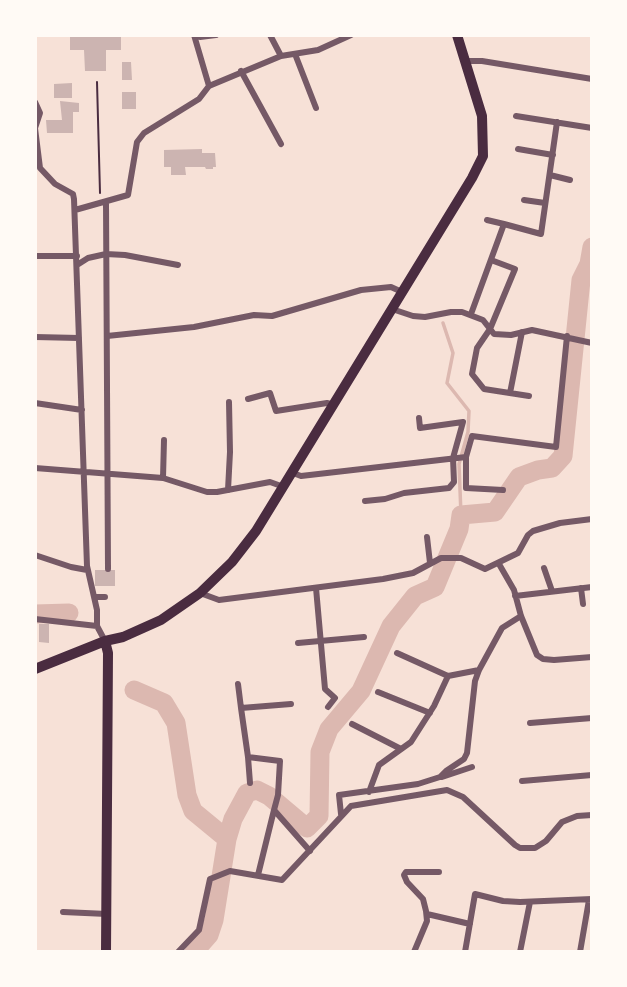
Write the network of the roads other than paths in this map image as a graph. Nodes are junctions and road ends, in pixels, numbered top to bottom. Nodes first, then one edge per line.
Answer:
1 (194, 35) edge
2 (216, 35) edge
3 (270, 35) edge
4 (351, 35) edge
5 (457, 35) edge
6 (295, 54) junction
7 (281, 56) junction
8 (466, 61) junction
9 (241, 71) junction
10 (592, 79) edge
11 (209, 86) junction
12 (35, 102) edge
13 (316, 108) dead end
14 (516, 116) dead end
15 (37, 119) edge
16 (558, 122) junction
17 (592, 128) edge
18 (281, 144) dead end
19 (518, 149) dead end
20 (553, 155) junction
21 (550, 175) junction
22 (570, 180) dead end
23 (524, 200) dead end
24 (106, 202) junction
25 (545, 203) junction
26 (75, 210) junction
27 (487, 220) dead end
28 (504, 224) junction
29 (106, 254) junction
30 (35, 256) edge
31 (77, 256) junction
32 (491, 260) junction
33 (78, 265) junction
34 (178, 265) dead end
35 (402, 292) junction
36 (392, 309) junction
37 (471, 314) junction
38 (490, 329) junction
39 (522, 332) junction
40 (107, 336) junction
41 (35, 337) edge
42 (569, 337) junction
43 (79, 338) junction
44 (592, 343) edge
45 (510, 393) junction
46 (528, 396) dead end
47 (248, 399) dead end
48 (229, 402) dead end
49 (35, 403) edge
50 (334, 405) junction
51 (82, 410) junction
52 (419, 418) dead end
53 (164, 440) dead end
54 (467, 457) junction
55 (453, 458) junction
56 (35, 468) edge
57 (84, 471) junction
58 (293, 473) junction
59 (108, 474) junction
60 (163, 478) junction
61 (284, 487) junction
62 (228, 490) junction
63 (503, 490) dead end
64 (365, 501) dead end
65 (592, 519) edge
66 (427, 537) dead end
67 (35, 555) edge
68 (430, 562) junction
69 (499, 564) junction
70 (544, 568) dead end
71 (108, 569) dead end
72 (88, 570) junction
73 (592, 587) edge
74 (316, 588) junction
75 (581, 588) junction
76 (552, 592) junction
77 (200, 593) junction
78 (515, 596) junction
79 (94, 597) junction
80 (105, 597) dead end
81 (583, 604) dead end
82 (521, 616) junction
83 (35, 619) edge
84 (97, 626) junction
85 (364, 637) dead end
86 (105, 641) junction
87 (321, 641) junction
88 (298, 643) dead end
89 (397, 653) dead end
90 (592, 657) edge
91 (35, 669) edge
92 (479, 670) junction
93 (448, 677) junction
94 (238, 684) dead end
95 (377, 691) dead end
96 (291, 704) dead end
97 (328, 707) dead end
98 (241, 708) junction
99 (430, 713) junction
100 (592, 718) edge
101 (530, 723) dead end
102 (352, 724) dead end
103 (401, 749) junction
104 (248, 757) junction
105 (472, 767) dead end
106 (592, 775) edge
107 (440, 777) junction
108 (522, 781) dead end
109 (250, 783) dead end
110 (369, 792) junction
111 (274, 810) junction
112 (341, 814) junction
113 (592, 815) edge
114 (310, 851) junction
115 (439, 872) dead end
116 (258, 876) junction
117 (591, 900) edge
118 (530, 902) junction
119 (63, 912) dead end
120 (107, 914) junction
121 (427, 914) junction
122 (470, 924) junction
123 (106, 952) edge
124 (178, 952) edge
125 (414, 952) edge
126 (465, 952) edge
127 (520, 952) edge
128 (580, 952) edge

1 - 2 street
1 - 11 street
3 - 7 street
4 - 6 street
5 - 8 main road
6 - 7 street
6 - 13 street
7 - 9 street
8 - 10 street
8 - 35 main road
9 - 11 street
9 - 18 street
11 - 24 street
12 - 15 street
14 - 16 street
15 - 26 street
16 - 17 street
16 - 20 street
19 - 20 street
20 - 21 street
21 - 22 street
21 - 25 street
23 - 25 street
24 - 26 street
24 - 29 street
25 - 28 street
26 - 31 street
27 - 28 street
28 - 32 street
29 - 33 street
29 - 34 street
29 - 40 street
30 - 31 street
31 - 33 street
32 - 37 street
32 - 38 street
33 - 43 street
35 - 36 main road
35 - 40 street
36 - 37 street
36 - 50 main road
37 - 38 street
38 - 39 street
38 - 45 street
39 - 42 street
39 - 45 street
40 - 59 street
41 - 43 street
42 - 44 street
42 - 54 street
43 - 51 street
45 - 46 street
47 - 50 street
48 - 62 street
49 - 51 street
50 - 58 main road
51 - 57 street
52 - 55 street
53 - 60 street
54 - 55 street
54 - 63 street
55 - 58 street
55 - 64 street
56 - 57 street
57 - 59 street
57 - 72 street
58 - 61 main road
59 - 60 street
59 - 71 street
60 - 62 street
61 - 62 street
61 - 77 main road
65 - 69 street
66 - 68 street
67 - 72 street
68 - 69 street
68 - 74 street
69 - 78 street
70 - 76 street
72 - 79 street
73 - 75 street
74 - 77 street
74 - 87 street
75 - 76 street
75 - 81 street
76 - 78 street
77 - 86 main road
78 - 82 street
79 - 80 street
79 - 84 street
82 - 90 street
82 - 92 street
83 - 84 street
84 - 86 street
85 - 87 street
86 - 91 main road
86 - 120 main road
87 - 88 street
87 - 97 street
89 - 93 street
92 - 93 street
92 - 107 street
93 - 99 street
94 - 98 street
95 - 99 street
96 - 98 street
98 - 104 street
99 - 103 street
100 - 101 street
102 - 103 street
103 - 110 street
104 - 109 street
104 - 111 street
105 - 107 street
106 - 108 street
107 - 110 street
110 - 112 street
111 - 114 street
111 - 116 street
112 - 113 street
112 - 114 street
114 - 116 street
115 - 121 street
116 - 124 street
117 - 118 street
117 - 128 street
118 - 122 street
118 - 127 street
119 - 120 street
120 - 123 main road
121 - 122 street
121 - 125 street
122 - 126 street

